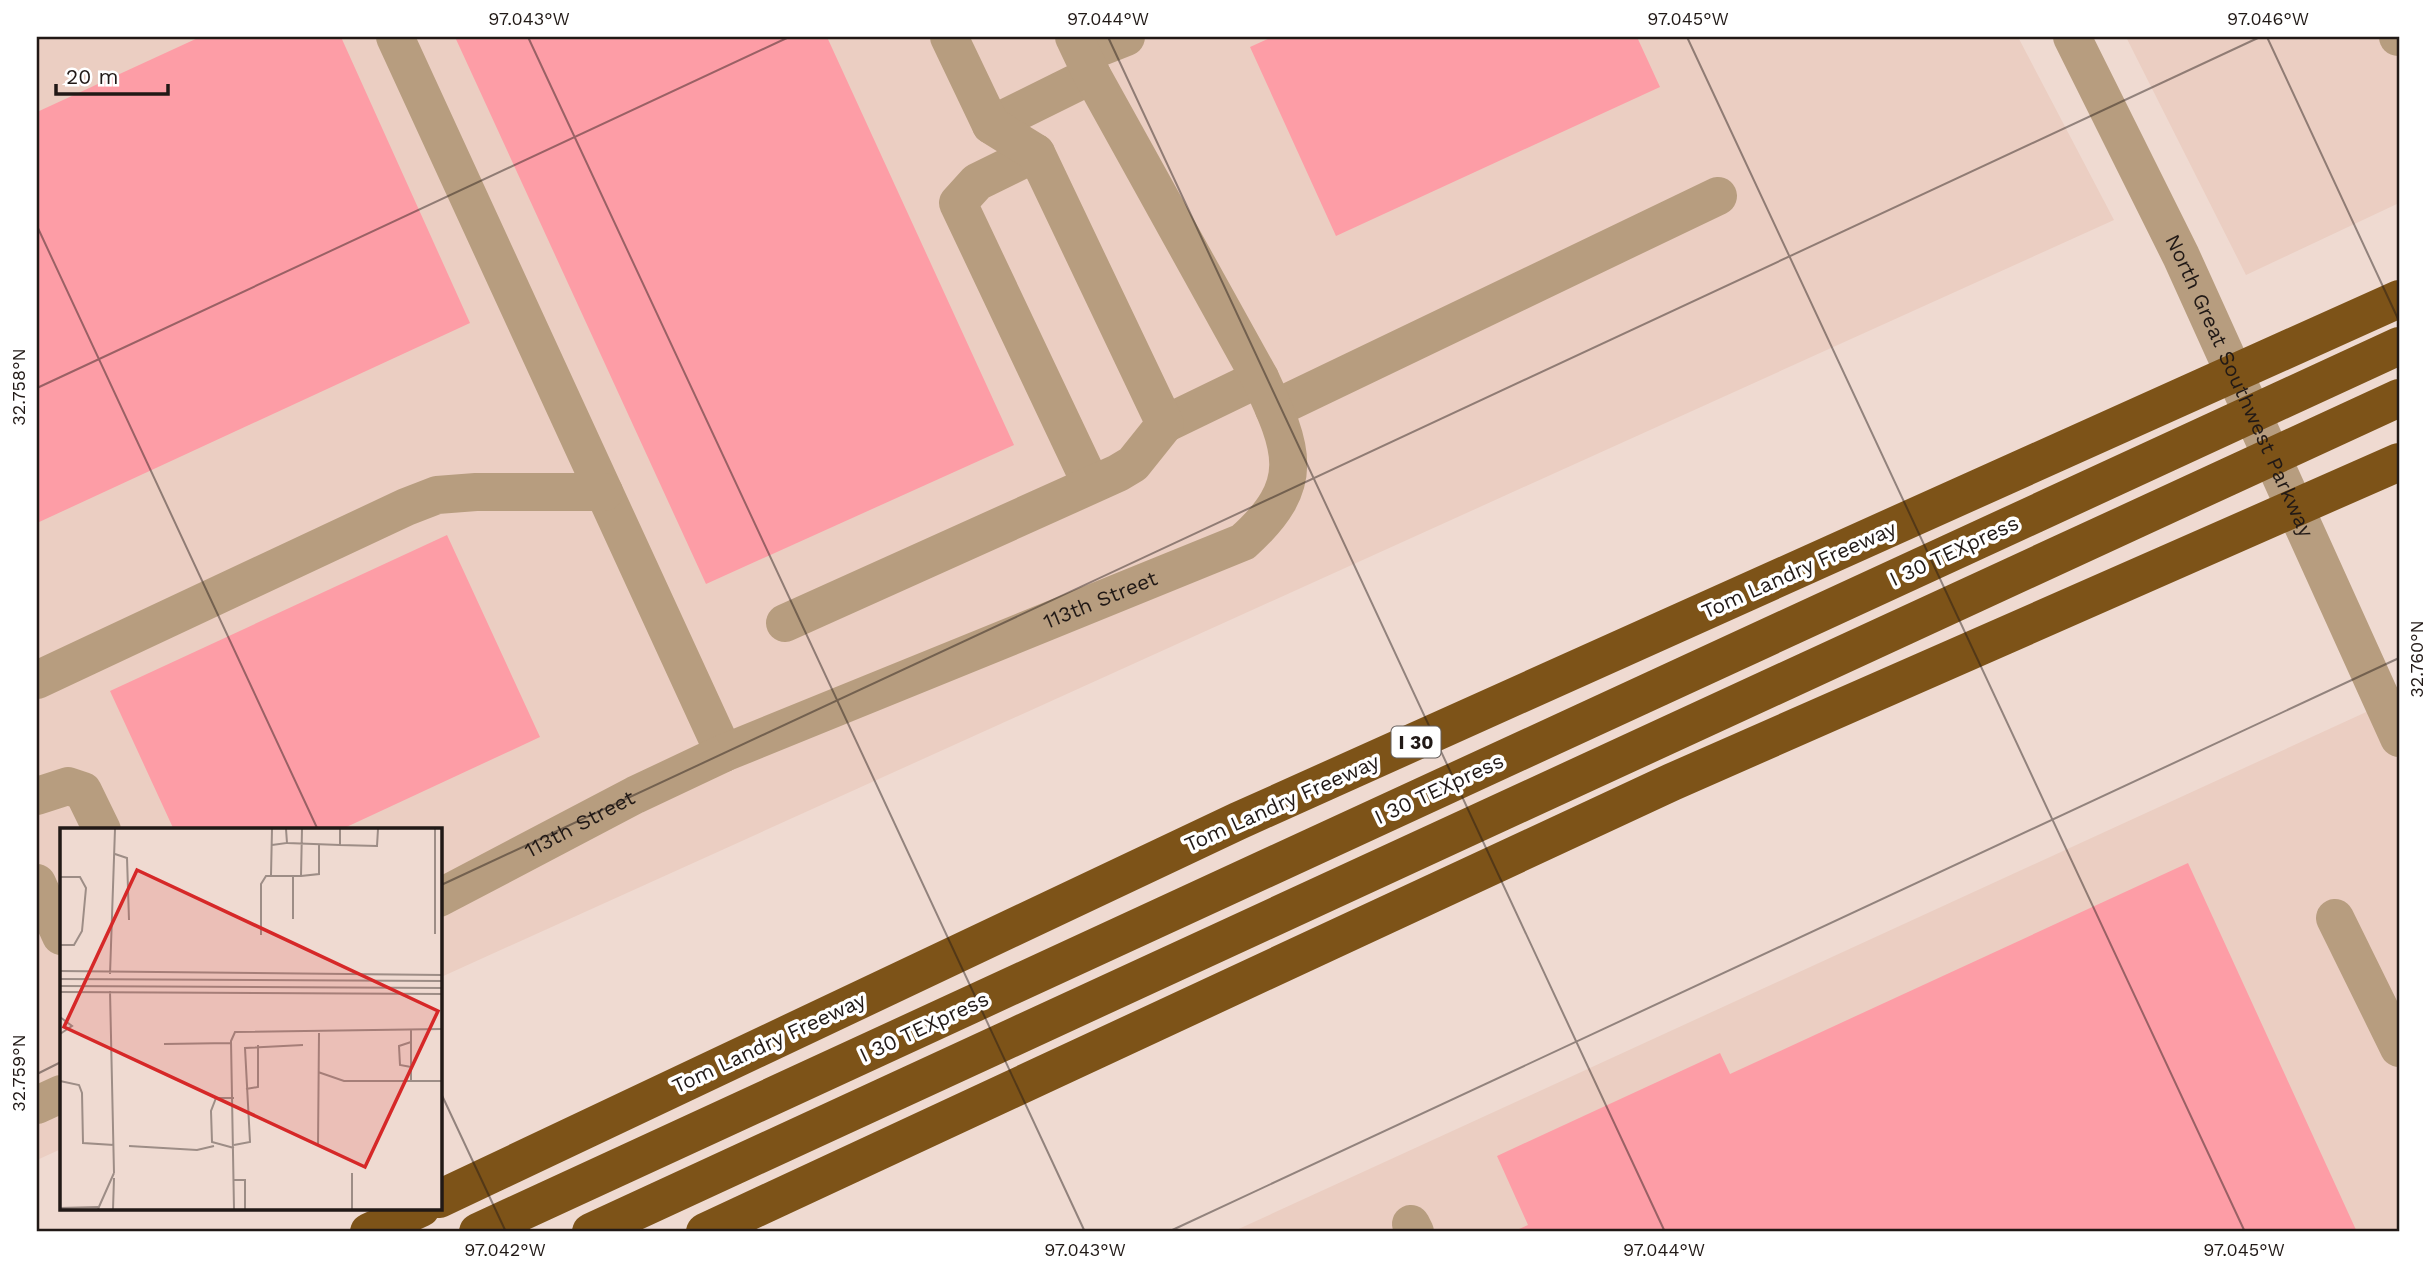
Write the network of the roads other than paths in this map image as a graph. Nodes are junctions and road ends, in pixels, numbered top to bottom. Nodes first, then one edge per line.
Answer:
1 (396, 37) edge
2 (949, 37) edge
3 (1126, 37) edge
4 (2072, 37) edge
5 (1083, 55) edge
6 (991, 125) junction
7 (1036, 153) junction
8 (1718, 196) dead end
9 (2399, 299) edge
10 (2399, 346) edge
11 (1267, 394) junction
12 (2399, 397) edge
13 (1164, 424) junction
14 (2399, 462) edge
15 (1091, 484) junction
16 (604, 492) junction
17 (785, 623) dead end
18 (37, 680) edge
19 (2399, 738) edge
20 (724, 753) junction
21 (37, 796) edge
22 (101, 828) edge
23 (37, 883) edge
24 (441, 897) edge
25 (2335, 918) dead end
26 (60, 934) edge
27 (2399, 1048) edge
28 (60, 1094) edge
29 (37, 1105) edge
30 (441, 1198) edge
31 (417, 1210) edge
32 (369, 1232) edge
33 (478, 1232) edge
34 (591, 1232) edge
35 (705, 1232) edge

1 - 16 street
2 - 6 street
3 - 5 street
4 - 19 street, North Great Southwest Parkway
5 - 6 street
5 - 11 street, 113th Street
6 - 7 street
7 - 13 street
7 - 15 street
8 - 11 street
9 - 30 highway, Tom Landry Freeway / I 30
10 - 33 highway, I 30 TEXpress
11 - 13 street
11 - 20 street, 113th Street
12 - 34 highway
13 - 15 street
14 - 35 highway
15 - 17 street
16 - 18 street
16 - 20 street
20 - 24 street, 113th Street
21 - 22 street
23 - 26 street
25 - 27 street
28 - 29 street
31 - 32 highway

